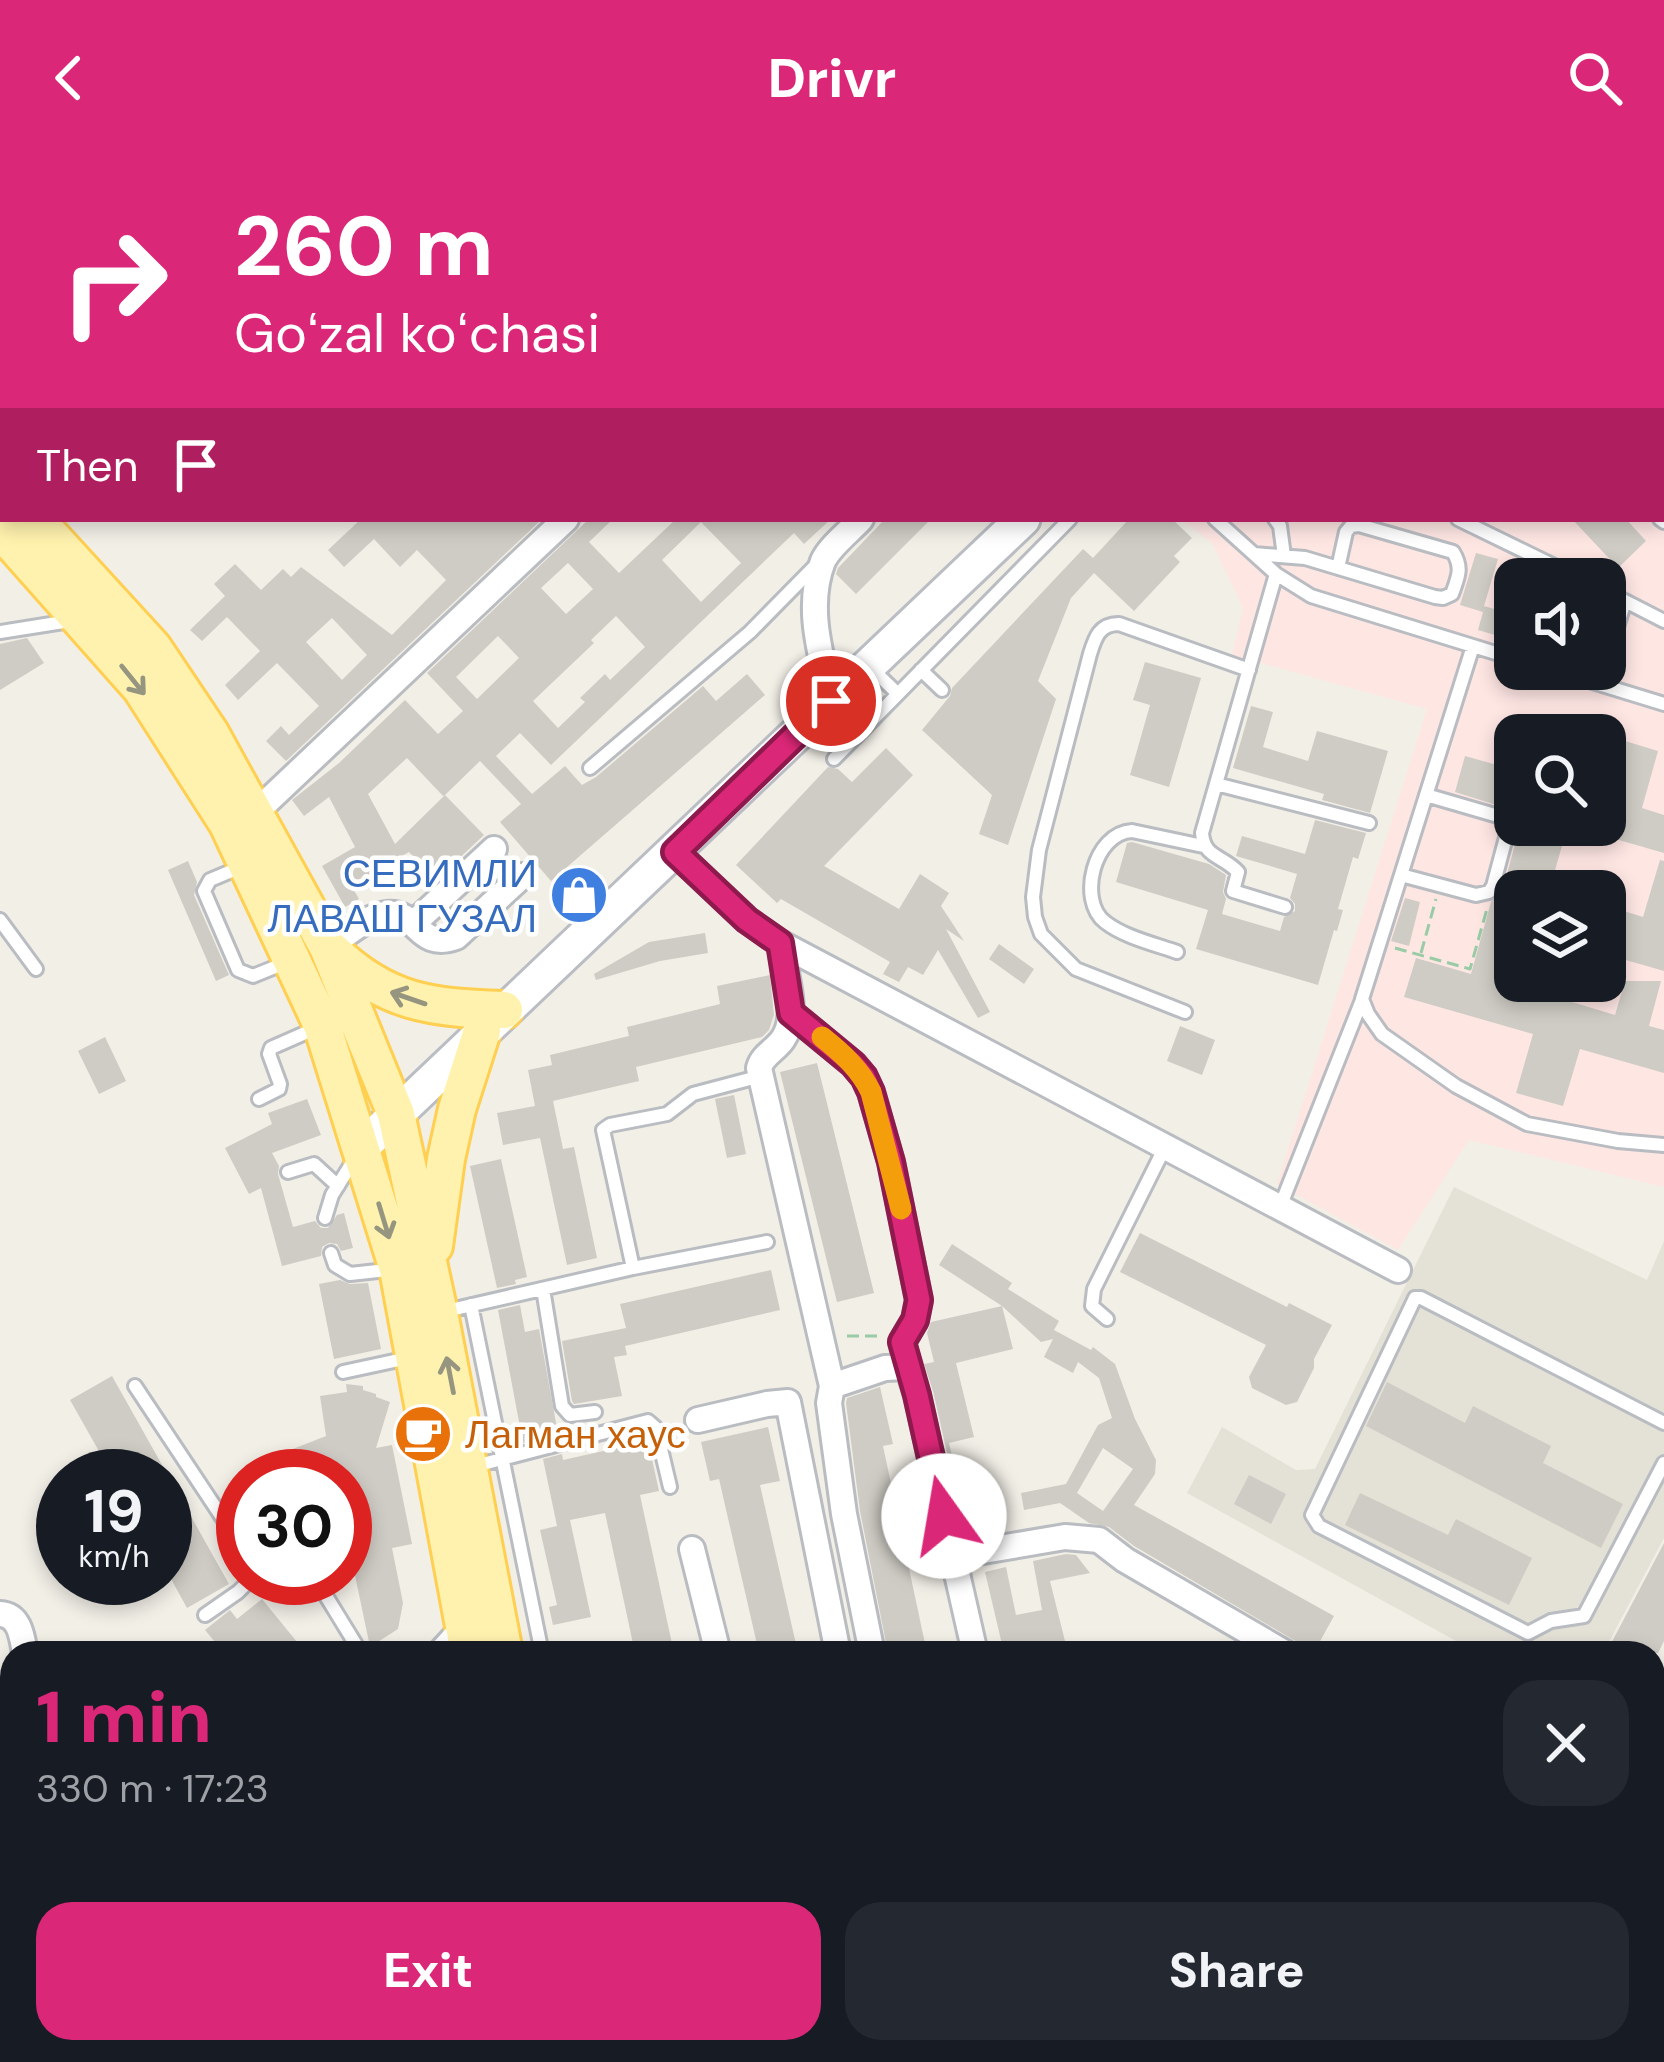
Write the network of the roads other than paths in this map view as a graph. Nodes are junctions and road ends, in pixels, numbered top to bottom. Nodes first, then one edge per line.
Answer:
1 (38, 522) edge
2 (563, 522) edge
3 (858, 522) edge
4 (1020, 522) edge
5 (1067, 522) edge
6 (1218, 522) edge
7 (1277, 522) edge
8 (1464, 522) edge
9 (0, 530) edge
10 (1254, 554) junction
11 (1284, 556) junction
12 (824, 557) junction
13 (1538, 558) edge
14 (1338, 568) junction
15 (1276, 574) junction
16 (1626, 602) edge
17 (81, 619) junction
18 (1664, 621) edge
19 (0, 632) edge
20 (1472, 646) junction
21 (1494, 652) edge
22 (868, 665) junction
23 (921, 670) junction
24 (1249, 670) junction
25 (941, 690) dead end
26 (1619, 690) edge
27 (898, 694) junction
28 (831, 701) junction
29 (1664, 704) edge
30 (835, 759) dead end
31 (590, 768) dead end
32 (1216, 784) junction
33 (1426, 795) junction
34 (255, 813) junction
35 (1369, 824) dead end
36 (1203, 846) junction
37 (494, 849) dead end
38 (675, 852) junction
39 (247, 864) junction
40 (1402, 874) junction
41 (522, 876) dead end
42 (1285, 907) dead end
43 (0, 920) edge
44 (412, 924) junction
45 (780, 943) junction
46 (328, 947) junction
47 (1177, 952) dead end
48 (292, 960) junction
49 (35, 969) dead end
50 (1362, 999) junction
51 (1185, 1012) dead end
52 (791, 1013) junction
53 (493, 1020) junction
54 (322, 1025) junction
55 (760, 1076) junction
56 (259, 1099) dead end
57 (396, 1114) junction
58 (1664, 1145) edge
59 (1165, 1146) junction
60 (362, 1147) junction
61 (288, 1172) dead end
62 (338, 1186) junction
63 (1280, 1207) junction
64 (326, 1218) dead end
65 (766, 1242) dead end
66 (332, 1253) dead end
67 (414, 1268) junction
68 (633, 1268) junction
69 (1398, 1270) dead end
70 (543, 1288) junction
71 (455, 1309) junction
72 (1107, 1319) dead end
73 (415, 1357) junction
74 (908, 1367) junction
75 (343, 1372) dead end
76 (135, 1386) dead end
77 (830, 1395) junction
78 (788, 1402) junction
79 (595, 1412) dead end
80 (698, 1420) dead end
81 (1664, 1423) edge
82 (486, 1463) junction
83 (1664, 1463) edge
84 (670, 1487) dead end
85 (216, 1508) edge
86 (692, 1550) dead end
87 (953, 1556) junction
88 (219, 1605) edge
89 (332, 1605) edge
90 (0, 1614) edge
91 (205, 1615) dead end
92 (468, 1637) edge
93 (23, 1641) edge
94 (354, 1641) edge
95 (538, 1641) edge
96 (715, 1641) edge
97 (836, 1641) edge
98 (870, 1641) edge
99 (972, 1641) edge
100 (1264, 1641) edge

1 - 34 main road
2 - 34 street
3 - 12 street
4 - 22 main road
5 - 23 lane
6 - 10 lane
7 - 11 lane
8 - 13 lane
9 - 17 main road
10 - 11 lane
10 - 15 lane
11 - 14 lane
12 - 28 street
12 - 31 lane
14 - 14 lane
15 - 20 lane
15 - 24 lane
16 - 18 lane
17 - 19 lane
17 -> 39 main road
20 - 21 lane
20 - 33 lane
22 - 27 lane
22 - 28 main road
23 - 25 lane
23 - 27 lane
24 - 32 lane
24 - 51 lane
26 - 29 lane
27 - 30 lane
28 - 38 main road
32 - 35 lane
32 - 36 lane
33 - 40 lane
33 - 40 lane
34 - 46 main road
36 - 42 lane
36 - 47 lane
37 - 44 street
38 - 45 street
38 - 53 main road
39 - 48 main road
39 - 48 lane
40 - 50 lane
41 - 44 street
43 - 49 lane
44 - 46 street
45 - 52 street
45 - 59 street
53 -> 46 main road
46 - 57 main road
48 - 54 main road
50 - 58 lane
50 - 63 lane
52 - 55 street
52 - 74 street
53 - 57 main road
53 - 67 main road
54 - 56 lane
54 - 60 main road
55 - 68 lane
55 - 77 street
57 - 60 main road
57 - 67 main road
59 - 63 street
59 - 72 lane
60 - 62 lane
60 -> 67 main road
61 - 62 lane
62 - 64 lane
63 - 69 street
65 - 68 lane
66 - 67 lane
67 - 71 main road
67 - 73 main road
68 - 70 lane
70 - 71 lane
70 - 79 lane
71 - 82 main road
73 - 75 lane
73 - 92 main road
74 - 77 street
74 - 87 street
76 - 85 lane
77 - 78 street
77 - 98 street
78 - 80 street
78 - 97 street
81 - 83 lane
82 - 84 lane
82 - 92 main road
82 - 95 lane
86 - 96 street
87 - 99 street
87 - 100 street
88 - 91 lane
89 - 94 lane
90 - 93 street

